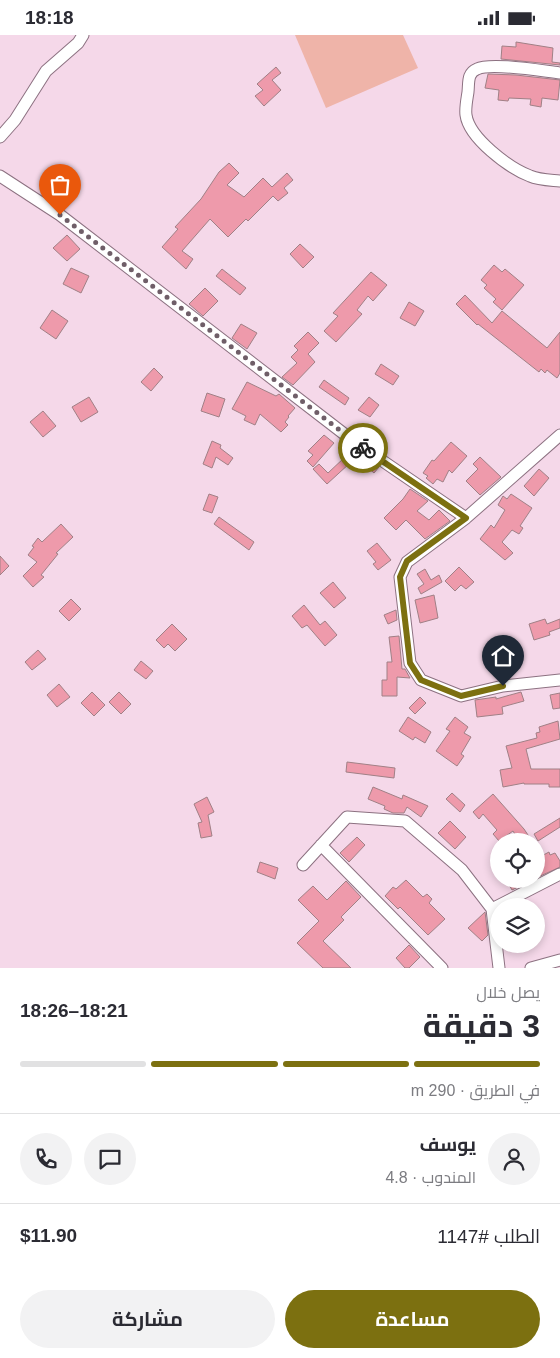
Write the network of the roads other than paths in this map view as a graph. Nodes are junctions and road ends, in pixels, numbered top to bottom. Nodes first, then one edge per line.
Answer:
1 (83, 35) edge
2 (560, 73) edge
3 (0, 137) edge
4 (0, 176) edge
5 (560, 181) edge
6 (560, 435) edge
7 (466, 518) junction
8 (560, 681) edge
9 (320, 845) junction
10 (303, 865) dead end
11 (560, 874) edge
12 (513, 898) edge
13 (490, 906) edge
14 (497, 953) edge
15 (560, 960) edge
16 (442, 968) edge
17 (499, 968) edge
18 (531, 968) edge

1 - 3 street
2 - 5 street
4 - 7 street
6 - 7 street
7 - 8 street
9 - 10 street
9 - 13 street
9 - 16 street
11 - 12 street
14 - 17 street
15 - 18 street

